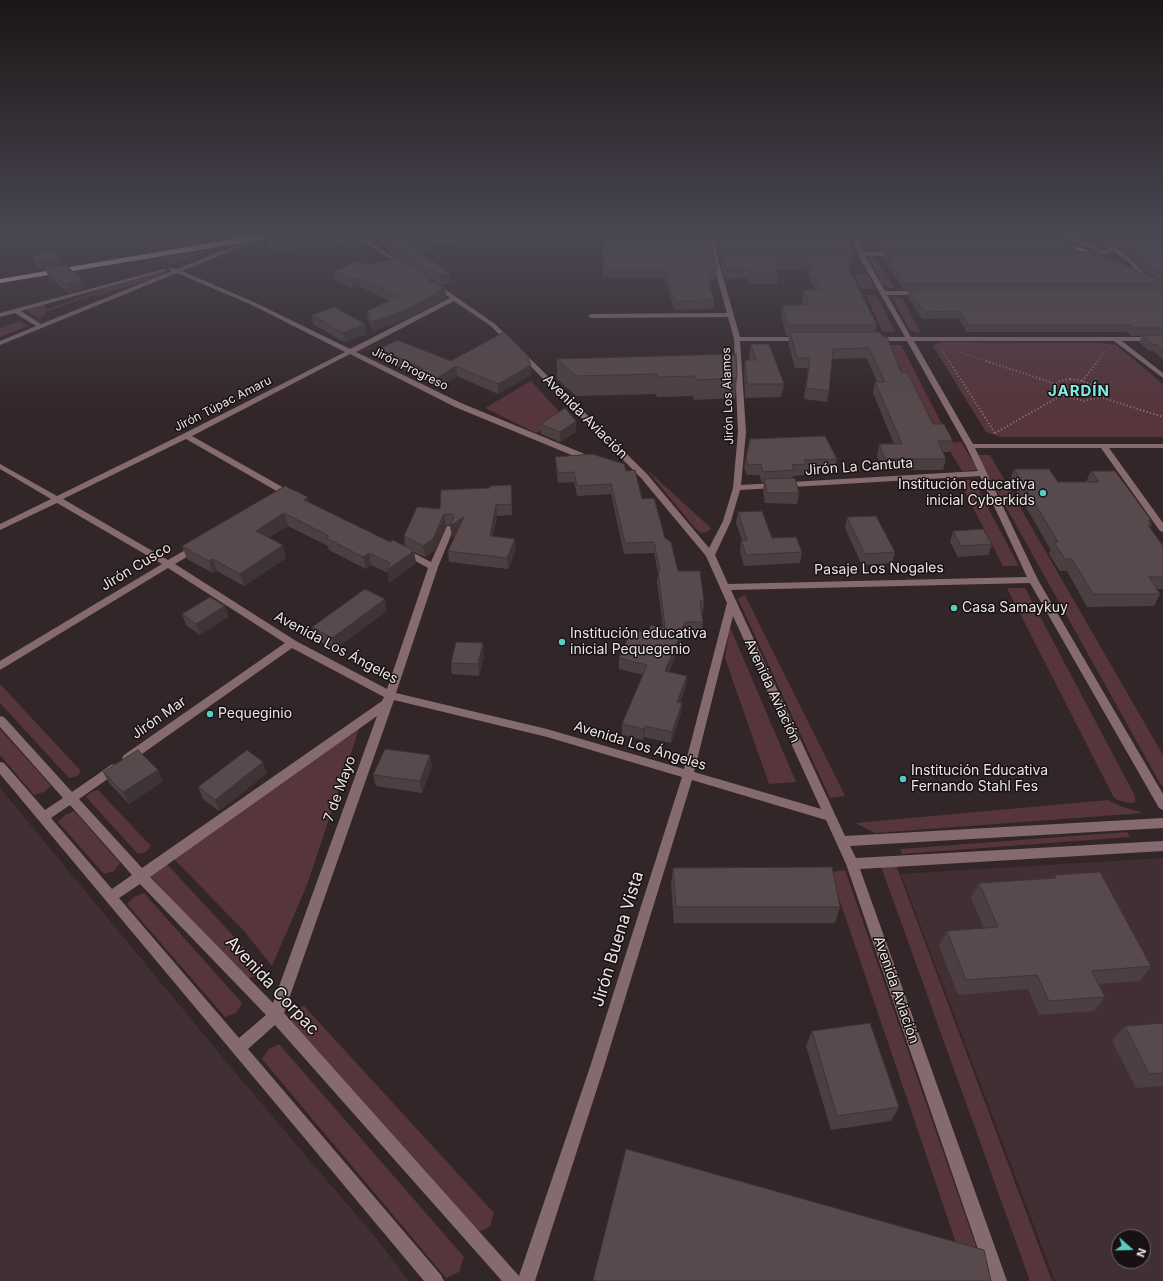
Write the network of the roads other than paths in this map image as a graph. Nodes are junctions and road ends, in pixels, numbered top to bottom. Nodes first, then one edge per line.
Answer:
1 (884, 293) edge
2 (82, 294) edge
3 (117, 294) edge
4 (230, 294) edge
5 (448, 294) edge
6 (726, 294) edge
7 (455, 298) junction
8 (16, 311) junction
9 (0, 315) edge
10 (730, 315) junction
11 (591, 316) dead end
12 (40, 326) junction
13 (1114, 338) junction
14 (737, 339) junction
15 (808, 339) edge
16 (871, 339) edge
17 (910, 339) junction
18 (1163, 339) edge
19 (0, 343) edge
20 (350, 352) junction
21 (1163, 376) edge
22 (186, 436) junction
23 (970, 446) junction
24 (1103, 446) junction
25 (1163, 446) edge
26 (600, 462) edge
27 (0, 466) edge
28 (630, 472) edge
29 (982, 472) junction
30 (644, 476) junction
31 (737, 488) junction
32 (54, 499) junction
33 (275, 501) edge
34 (0, 527) edge
35 (450, 528) edge
36 (1163, 529) edge
37 (208, 540) edge
38 (392, 546) edge
39 (710, 555) junction
40 (168, 564) junction
41 (433, 567) junction
42 (1033, 580) junction
43 (726, 587) junction
44 (731, 604) junction
45 (292, 643) junction
46 (0, 666) edge
47 (388, 700) junction
48 (0, 720) edge
49 (0, 766) edge
50 (688, 775) junction
51 (71, 799) junction
52 (1163, 805) edge
53 (831, 817) junction
54 (43, 818) junction
55 (1163, 823) edge
56 (842, 841) junction
57 (1163, 846) edge
58 (852, 864) junction
59 (140, 875) junction
60 (111, 897) junction
61 (276, 1015) junction
62 (239, 1047) junction
63 (435, 1281) edge
64 (513, 1281) edge
65 (526, 1281) edge
66 (998, 1281) edge

1 - 17 street
2 - 8 street
3 - 12 street
4 - 20 street, Jirón Progreso
5 - 7 street, Avenida Aviación
6 - 10 street, Jirón Los Alamos
7 - 20 street, Jirón Túpac Amaru
7 - 30 street, Avenida Aviación
8 - 9 street
8 - 12 street
10 - 11 street
10 - 14 street, Jirón Los Alamos
12 - 19 street
13 - 17 street
13 - 18 street
13 - 21 street
14 - 15 street
14 - 31 street, Jirón Los Alamos
16 - 17 street
17 - 23 street
20 - 22 street, Jirón Túpac Amaru
20 - 26 street, Jirón Progreso
22 - 32 street, Jirón Túpac Amaru
22 - 33 street
23 - 24 street
23 - 29 street
24 - 25 street
24 - 36 street
27 - 32 street, Avenida Los Ángeles
28 - 30 street
29 - 31 street, Jirón La Cantuta
29 - 42 street
30 - 39 street, Avenida Aviación
31 - 39 street, Jirón Los Alamos
32 - 34 street, Jirón Túpac Amaru
32 - 40 street, Avenida Los Ángeles
35 - 41 street, 7 de Mayo
37 - 40 street, Jirón Cusco
38 - 41 street
39 - 43 street, Avenida Aviación
40 - 45 street, Avenida Los Ángeles
40 - 46 street, Jirón Cusco
41 - 47 street, 7 de Mayo
42 - 43 street, Pasaje Los Nogales
42 - 52 street
43 - 44 street, Avenida Aviación
44 - 50 street, Jirón Buena Vista
44 - 53 street, Avenida Aviación
45 - 47 street, Avenida Los Ángeles
45 - 51 street, Jirón Mar
47 - 50 street, Avenida Los Ángeles
47 - 59 street
47 - 61 street, 7 de Mayo
48 - 51 street, Avenida Corpac
49 - 54 street
50 - 53 street, Avenida Los Ángeles
50 - 65 street, Jirón Buena Vista
51 - 54 street, Jirón Mar
51 - 59 street, Avenida Corpac
53 - 56 street, Avenida Aviación
54 - 60 street
55 - 56 street
56 - 58 street, Avenida Aviación
57 - 58 street
58 - 66 street, Avenida Aviación
59 - 60 street
59 - 61 street, Avenida Corpac
60 - 62 street
61 - 62 street, 7 de Mayo
61 - 64 street, Avenida Corpac
62 - 63 street

